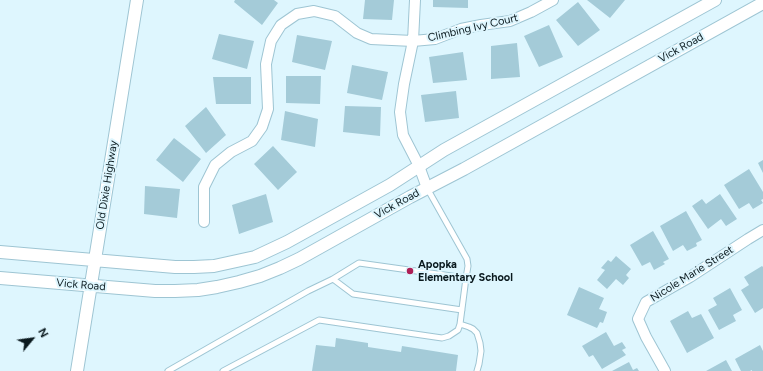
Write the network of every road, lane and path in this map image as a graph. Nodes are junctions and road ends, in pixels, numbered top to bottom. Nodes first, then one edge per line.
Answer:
1 (137, 0) edge
2 (415, 0) edge
3 (553, 0) edge
4 (715, 0) edge
5 (763, 3) edge
6 (412, 40) junction
7 (419, 166) junction
8 (427, 188) junction
9 (204, 222) dead end
10 (763, 230) edge
11 (0, 252) edge
12 (95, 260) junction
13 (0, 278) edge
14 (466, 278) junction
15 (333, 279) junction
16 (90, 285) junction
17 (462, 310) junction
18 (460, 324) junction
19 (77, 371) edge
20 (168, 371) edge
21 (224, 371) edge
22 (477, 371) edge
23 (666, 371) edge

1 - 12 street, Old Dixie Highway
2 - 6 street
3 - 6 street, Climbing Ivy Court
4 - 7 street, Vick Road
5 - 8 street, Vick Road
6 - 7 street
6 - 9 street, Climbing Ivy Court
7 - 8 street
7 - 12 street, Vick Road
8 - 14 lane
8 - 16 street, Vick Road
10 - 23 street, Nicole Marie Street
11 - 12 street, Vick Road
12 - 16 street, Old Dixie Highway
13 - 16 street, Vick Road
14 - 15 lane
14 - 17 lane
15 - 17 lane
15 - 20 lane
16 - 19 street, Old Dixie Highway
17 - 18 lane
18 - 21 lane
18 - 22 lane

